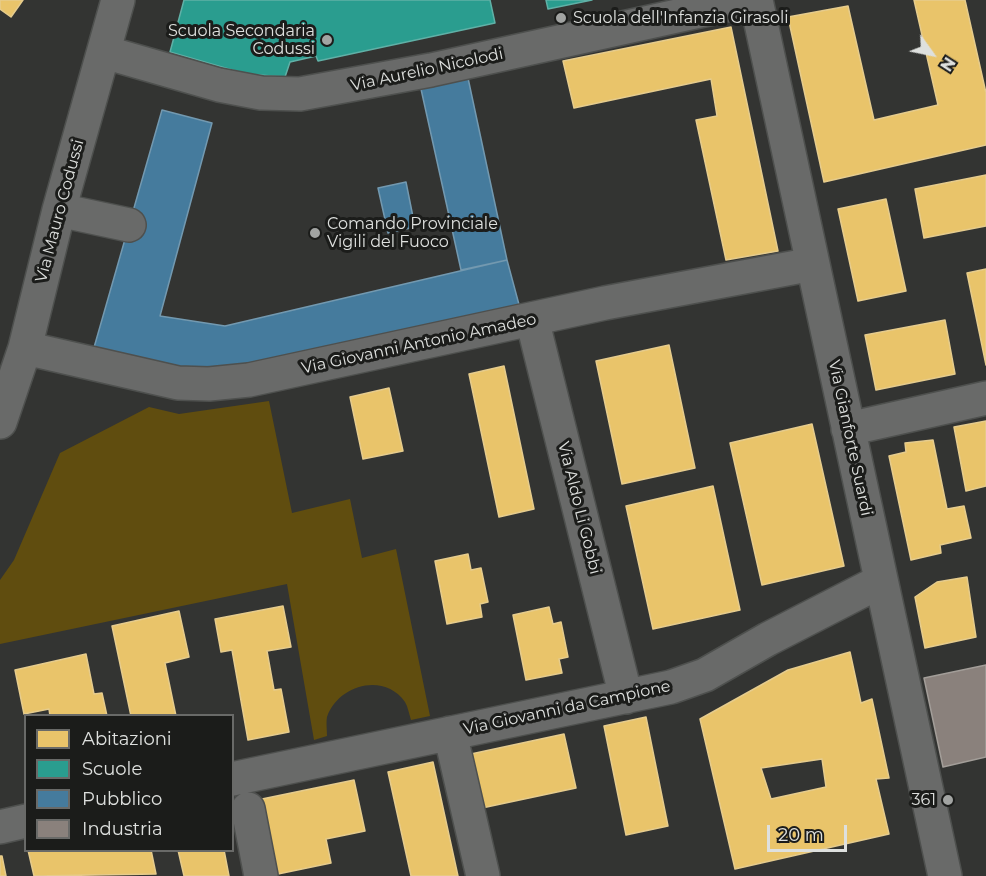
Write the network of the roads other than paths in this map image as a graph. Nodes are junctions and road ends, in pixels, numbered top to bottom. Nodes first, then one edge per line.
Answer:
1 (118, 0) edge
2 (750, 0) edge
3 (756, 0) edge
4 (104, 52) junction
5 (59, 210) junction
6 (129, 225) dead end
7 (813, 264) junction
8 (532, 319) junction
9 (25, 348) junction
10 (986, 398) edge
11 (0, 423) edge
12 (848, 429) junction
13 (881, 581) junction
14 (626, 697) junction
15 (450, 733) junction
16 (234, 778) edge
17 (249, 809) dead end
18 (24, 821) edge
19 (0, 827) edge
20 (261, 876) edge
21 (483, 876) edge
22 (945, 876) edge

1 - 4 street, Via Mauro Codussi
2 - 4 street, Via Aurelio Nicolodi
3 - 7 street, Via Gianforte Suardi
4 - 5 street, Via Mauro Codussi
5 - 6 street
5 - 9 street, Via Mauro Codussi
7 - 8 street, Via Giovanni Antonio Amadeo
7 - 12 street, Via Gianforte Suardi
8 - 9 street, Via Giovanni Antonio Amadeo
8 - 14 street, Via Aldo Li Gobbi
9 - 11 street, Via Mauro Codussi
10 - 12 street
12 - 13 street, Via Gianforte Suardi
13 - 14 street, Via Giovanni da Campione
13 - 22 street, Via Gianforte Suardi
14 - 15 street, Via Giovanni da Campione
15 - 16 street, Via Giovanni da Campione
15 - 21 street
17 - 20 street
18 - 19 street

